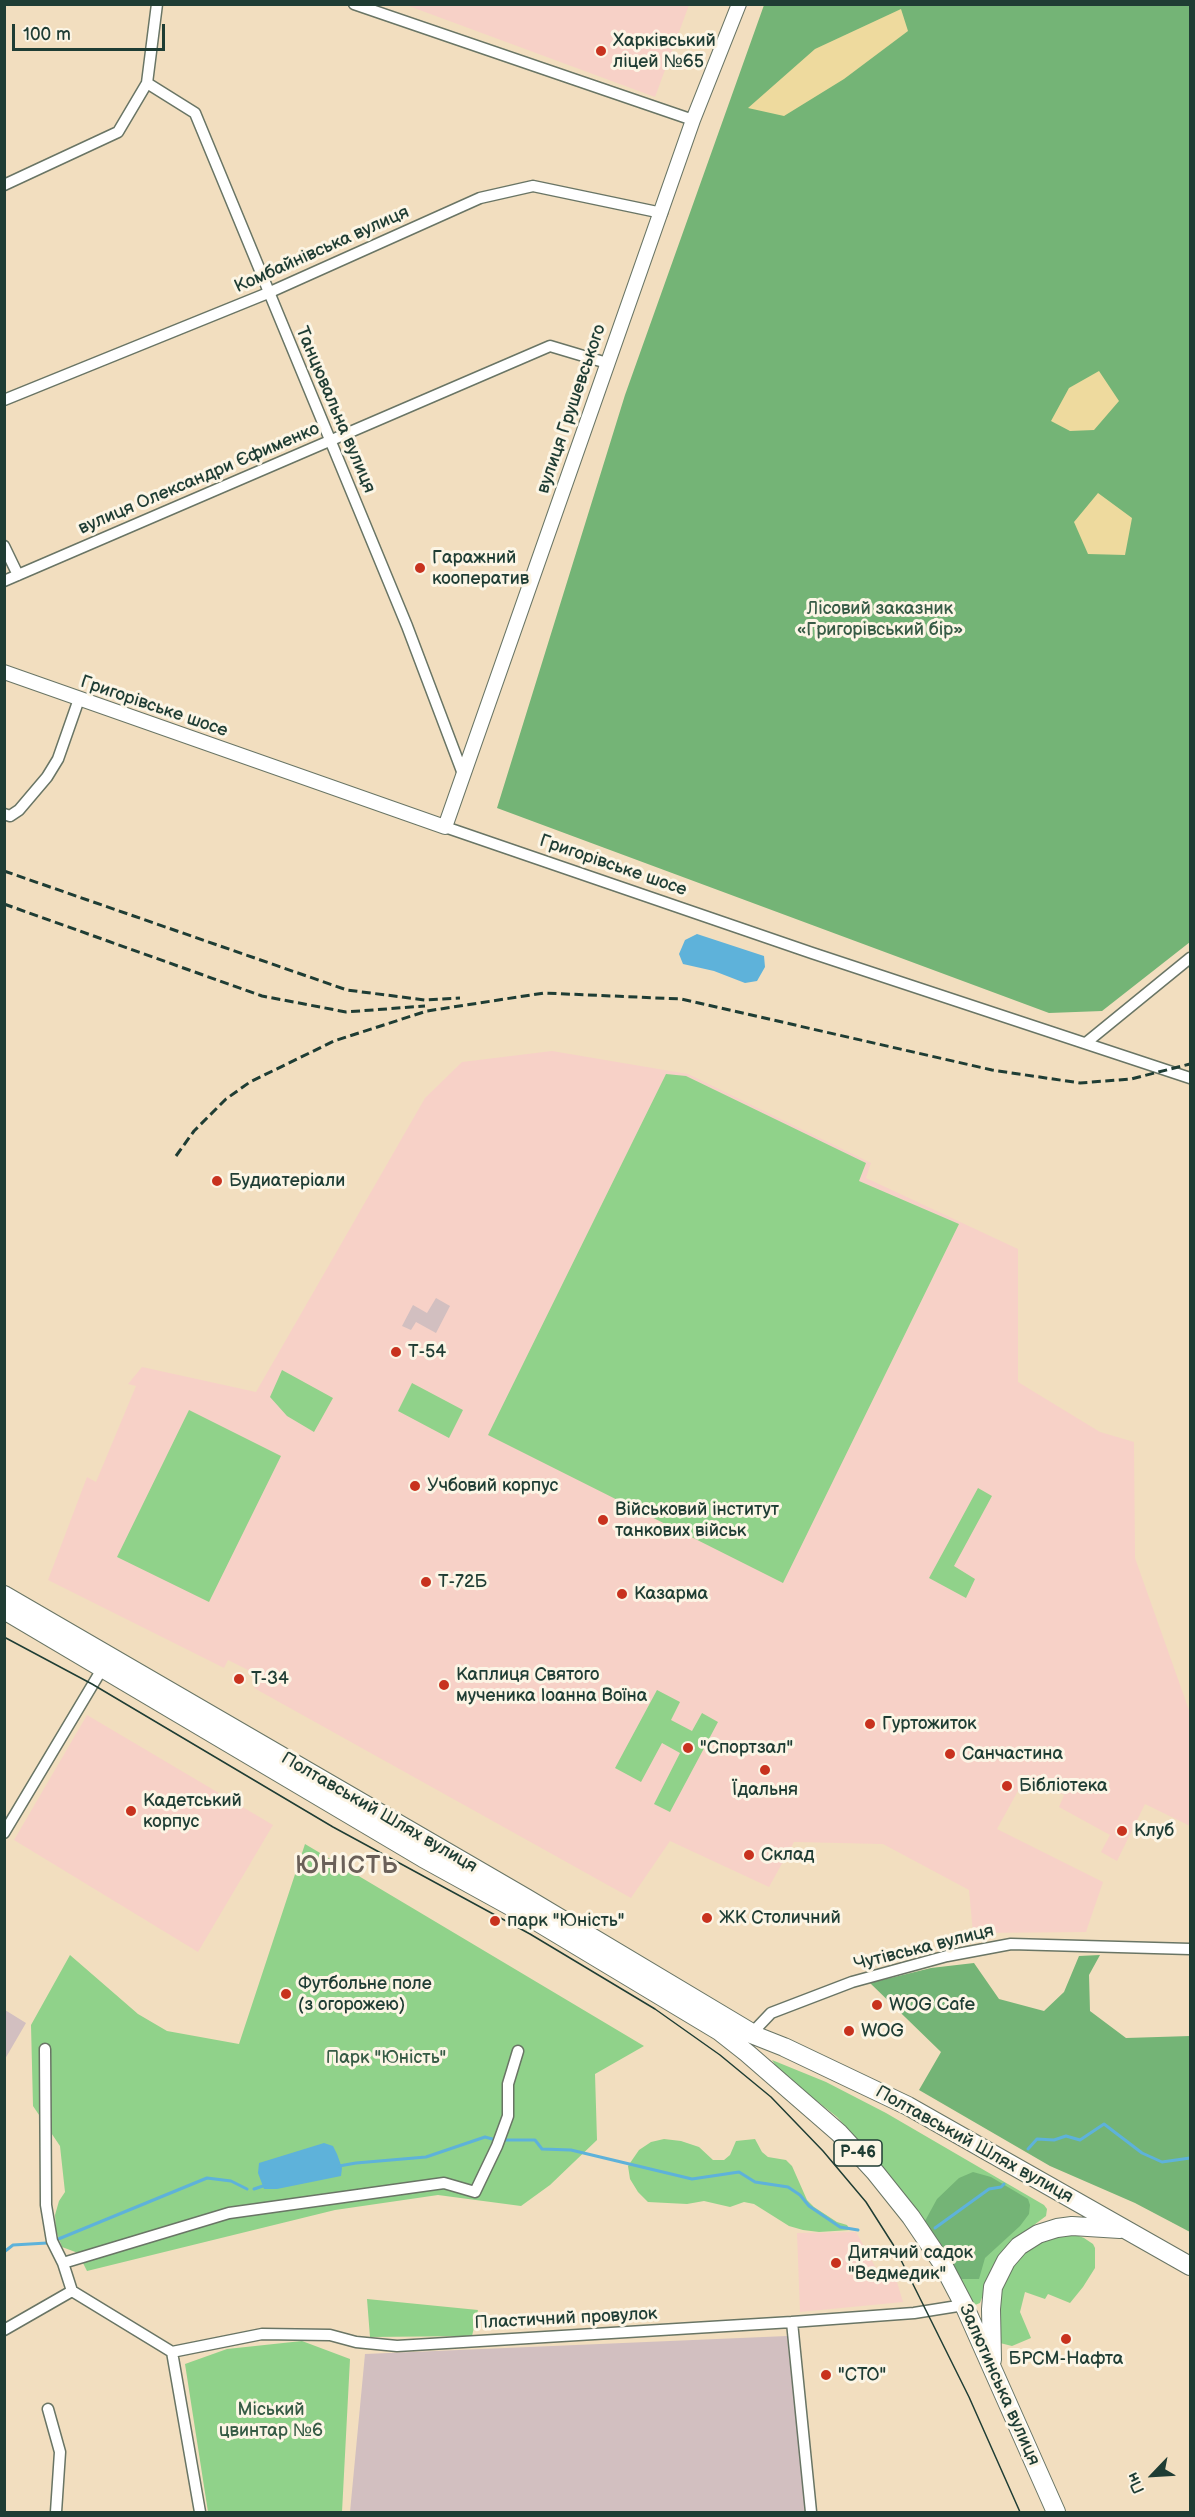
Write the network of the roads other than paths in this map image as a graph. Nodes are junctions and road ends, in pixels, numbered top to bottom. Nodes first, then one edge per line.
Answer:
1 (157, 4) edge
2 (354, 4) edge
3 (739, 4) edge
4 (147, 82) junction
5 (693, 120) junction
6 (4, 185) edge
7 (662, 213) junction
8 (268, 293) junction
9 (607, 363) junction
10 (4, 400) edge
11 (330, 440) junction
12 (4, 546) edge
13 (18, 575) junction
14 (4, 581) edge
15 (4, 672) edge
16 (79, 699) junction
17 (463, 774) junction
18 (4, 814) edge
19 (445, 827) junction
20 (1191, 958) edge
21 (1087, 1042) junction
22 (1191, 1078) edge
23 (4, 1595) edge
24 (4, 1611) edge
25 (106, 1662) junction
26 (4, 1833) edge
27 (1191, 1949) edge
28 (622, 1972) joint
29 (680, 2007) junction
30 (752, 2033) junction
31 (45, 2049) dead end
32 (518, 2051) dead end
33 (1125, 2229) junction
34 (63, 2263) junction
35 (1191, 2266) edge
36 (72, 2291) junction
37 (991, 2300) junction
38 (964, 2305) junction
39 (792, 2322) junction
40 (4, 2330) edge
41 (172, 2352) junction
42 (991, 2364) junction
43 (48, 2409) dead end
44 (56, 2512) edge
45 (200, 2512) edge
46 (811, 2512) edge
47 (1056, 2512) edge

1 - 4 street
2 - 5 street
3 - 5 street, вулиця Грушевського
4 - 6 street
4 - 8 street, Танцювальна вулиця
5 - 7 street, вулиця Грушевського
7 - 8 street, Комбайнівська вулиця
7 - 9 street, вулиця Грушевського
8 - 10 street, Комбайнівська вулиця
8 - 11 street, Танцювальна вулиця
9 - 11 street, вулиця Олександри Єфименко
9 - 17 street, вулиця Грушевського
11 - 13 street, вулиця Олександри Єфименко
11 - 17 street, Танцювальна вулиця
12 - 13 street
13 - 14 street, вулиця Олександри Єфименко
15 - 16 street, Григорівське шосе
16 - 18 street
16 - 19 street, Григорівське шосе
17 - 19 street, вулиця Грушевського
19 - 21 street, Григорівське шосе
20 - 21 street
21 - 22 street, Григорівське шосе
23 - 25 main road, Полтавський Шлях вулиця
24 - 25 main road, Полтавський Шлях вулиця
25 - 26 street
25 - 28 main road, Полтавський Шлях вулиця
25 - 30 main road, Полтавський Шлях вулиця
27 - 30 street, Чутівська вулиця
28 - 29 main road, Залютинська вулиця / Р-46
29 - 30 main road, Полтавський Шлях вулиця
29 - 38 main road, Залютинська вулиця / Р-46
30 - 33 main road, Полтавський Шлях вулиця
31 - 34 street
32 - 34 street
33 - 35 main road, Полтавський Шлях вулиця
33 - 37 main road
34 - 36 street
36 - 40 street
36 - 41 street
37 - 38 main road
37 - 42 main road
38 - 39 street, Пластичний провулок
38 - 42 main road, Залютинська вулиця / Р-46
39 - 41 street, Пластичний провулок
39 - 46 street
41 - 45 street
42 - 47 main road, Залютинська вулиця / Р-46
43 - 44 street

